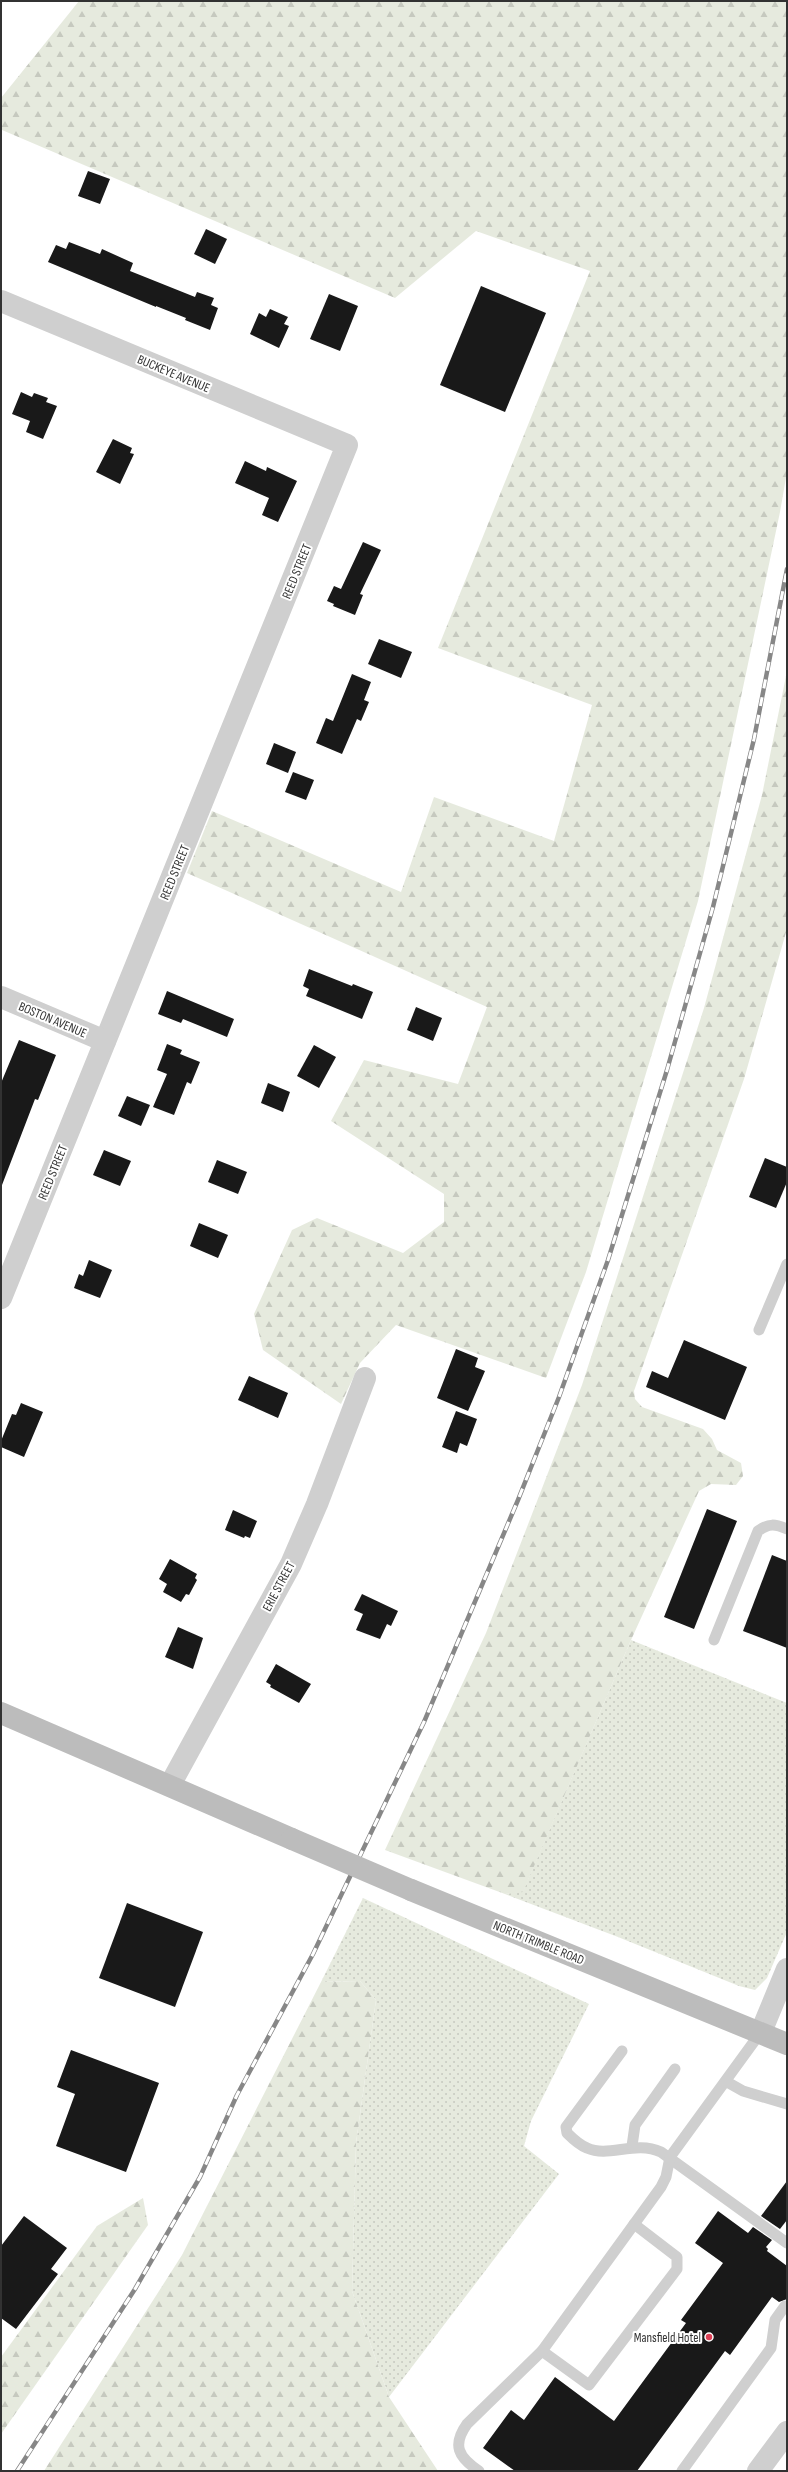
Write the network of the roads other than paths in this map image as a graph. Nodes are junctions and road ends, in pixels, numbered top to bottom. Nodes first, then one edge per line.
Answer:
1 (1, 301) edge
2 (347, 446) joint
3 (1, 997) edge
4 (105, 1041) junction
5 (787, 1264) edge
6 (1, 1298) edge
7 (759, 1330) dead end
8 (365, 1378) dead end
9 (787, 1529) edge
10 (714, 1640) dead end
11 (1, 1713) edge
12 (170, 1785) junction
13 (787, 1969) edge
14 (761, 2032) junction
15 (787, 2044) edge
16 (622, 2051) dead end
17 (675, 2069) dead end
18 (727, 2082) junction
19 (787, 2104) edge
20 (632, 2146) junction
21 (670, 2157) junction
22 (634, 2224) junction
23 (787, 2243) edge
24 (785, 2306) dead end
25 (542, 2351) junction
26 (787, 2432) edge
27 (479, 2471) edge
28 (682, 2471) edge
29 (758, 2471) edge

1 - 2 street, BUCKEYE AVENUE
2 - 4 street, REED STREET
3 - 4 street, BOSTON AVENUE
4 - 6 street, REED STREET
5 - 7 lane
8 - 12 street, ERIE STREET
9 - 10 lane
11 - 12 main road, NORTH TRIMBLE ROAD
12 - 14 main road, NORTH TRIMBLE ROAD, bridge
13 - 14 street
14 - 15 main road, NORTH TRIMBLE ROAD
14 - 18 lane
16 - 20 lane
17 - 20 lane
18 - 19 lane
18 - 21 lane
20 - 21 lane
21 - 22 lane
21 - 23 lane
22 - 25 lane
22 - 25 lane
24 - 28 lane
25 - 27 lane
26 - 29 street

